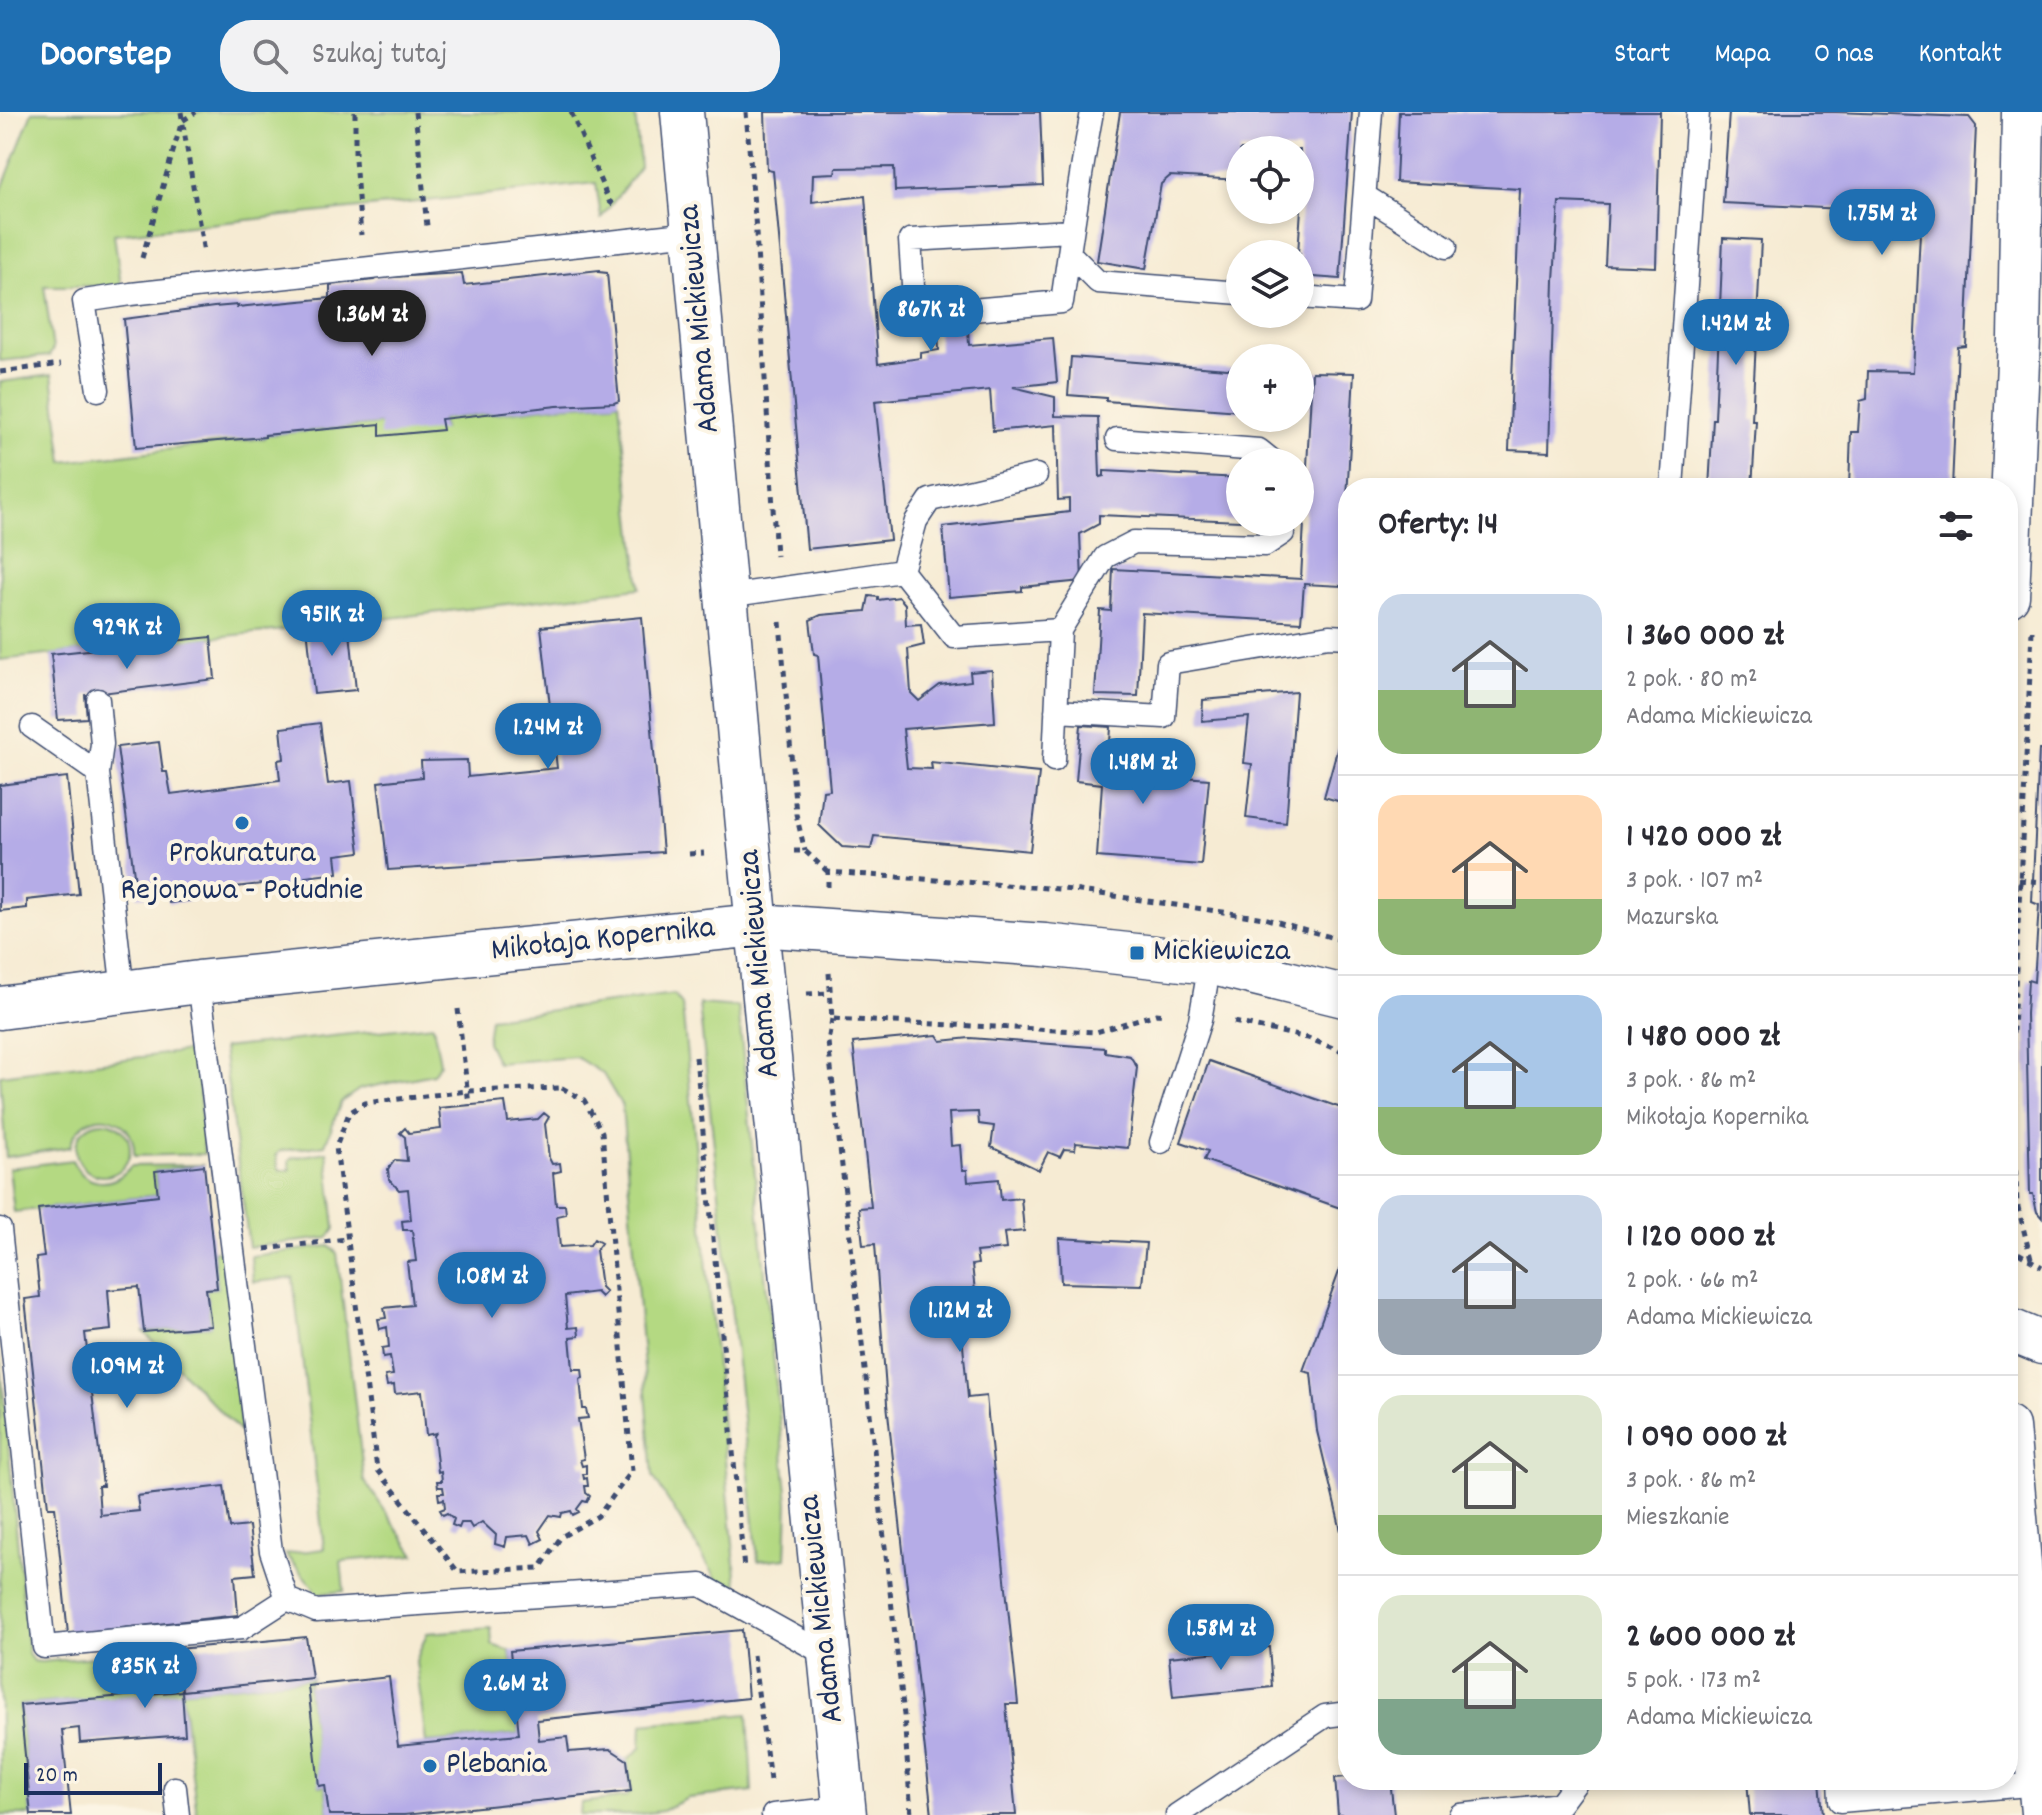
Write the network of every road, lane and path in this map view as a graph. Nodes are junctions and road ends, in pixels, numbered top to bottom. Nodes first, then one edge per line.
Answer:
1 (181, 112) edge
2 (196, 112) edge
3 (355, 112) edge
4 (415, 112) edge
5 (571, 112) edge
6 (682, 112) edge
7 (746, 112) edge
8 (1092, 112) edge
9 (1371, 112) edge
10 (1698, 112) edge
11 (2023, 112) edge
12 (182, 121) junction
13 (1365, 196) junction
14 (620, 210) dead end
15 (692, 233) junction
16 (1070, 242) junction
17 (1446, 247) dead end
18 (431, 261) junction
19 (364, 269) junction
20 (209, 285) junction
21 (1226, 292) edge
22 (131, 294) junction
23 (1314, 298) edge
24 (94, 359) junction
25 (0, 372) edge
26 (98, 390) dead end
27 (1117, 439) dead end
28 (1233, 448) edge
29 (1036, 475) dead end
30 (1673, 478) edge
31 (1278, 536) edge
32 (902, 571) junction
33 (778, 590) junction
34 (727, 596) junction
35 (2020, 607) edge
36 (1060, 630) junction
37 (1338, 636) edge
38 (98, 700) dead end
39 (1056, 711) junction
40 (32, 727) dead end
41 (1054, 760) dead end
42 (98, 773) junction
43 (805, 851) dead end
44 (2019, 880) junction
45 (2042, 882) edge
46 (2018, 904) edge
47 (757, 925) junction
48 (1210, 963) junction
49 (199, 982) junction
50 (123, 992) junction
51 (1338, 995) edge
52 (0, 1008) edge
53 (458, 1009) dead end
54 (832, 1019) dead end
55 (696, 1057) dead end
56 (468, 1091) junction
57 (469, 1105) dead end
58 (1161, 1142) dead end
59 (2018, 1207) edge
60 (0, 1229) edge
61 (347, 1239) junction
62 (234, 1253) junction
63 (2018, 1254) edge
64 (2032, 1263) junction
65 (2042, 1267) edge
66 (2018, 1333) edge
67 (2042, 1343) edge
68 (287, 1599) junction
69 (748, 1612) junction
70 (2018, 1649) edge
71 (827, 1655) junction
72 (2020, 1702) edge
73 (1338, 1714) edge
74 (175, 1788) dead end
75 (1570, 1790) edge
76 (1839, 1790) edge
77 (2041, 1798) edge
78 (844, 1812) edge
79 (178, 1815) edge
80 (774, 1815) edge
81 (911, 1815) edge
82 (1177, 1815) edge
83 (1460, 1815) edge

1 - 12 path
2 - 12 path
3 - 19 path
4 - 18 path
5 - 14 path
6 - 15 street, Adama Mickiewicza
7 - 33 path
8 - 16 lane
9 - 13 lane
10 - 30 lane
11 - 35 street
12 - 20 path
12 - 22 path
13 - 17 lane
13 - 23 lane
15 - 18 lane
15 - 34 street, Adama Mickiewicza
16 - 16 lane
16 - 21 lane
18 - 19 lane
19 - 20 lane
20 - 22 lane
22 - 24 lane
24 - 25 path
24 - 26 lane
27 - 28 lane
29 - 32 lane
31 - 36 lane
32 - 33 lane
32 - 36 lane
33 - 34 lane
33 - 43 path
34 - 47 street, Adama Mickiewicza
35 - 44 path
36 - 39 lane
37 - 39 lane
38 - 42 lane
39 - 41 lane
40 - 42 lane
42 - 50 lane
44 - 45 path
44 - 46 path
47 - 48 street, Mikołaja Kopernika
47 - 49 street, Mikołaja Kopernika
47 - 71 street, Adama Mickiewicza
48 - 51 street, Mikołaja Kopernika
48 - 58 lane
49 - 50 street, Mikołaja Kopernika
49 - 62 lane
50 - 52 street, Mikołaja Kopernika
53 - 56 path
54 - 81 path
55 - 69 path
56 - 57 path
56 - 61 path
56 - 61 path
59 - 64 path
60 - 68 lane
61 - 62 path
62 - 68 lane
63 - 64 path
64 - 65 path
66 - 67 street
68 - 69 lane
69 - 71 lane
69 - 80 path
70 - 72 street
71 - 78 street, Adama Mickiewicza
72 - 77 street
73 - 82 lane
74 - 79 lane
75 - 83 lane
76 - 77 lane
78 - 80 lane

